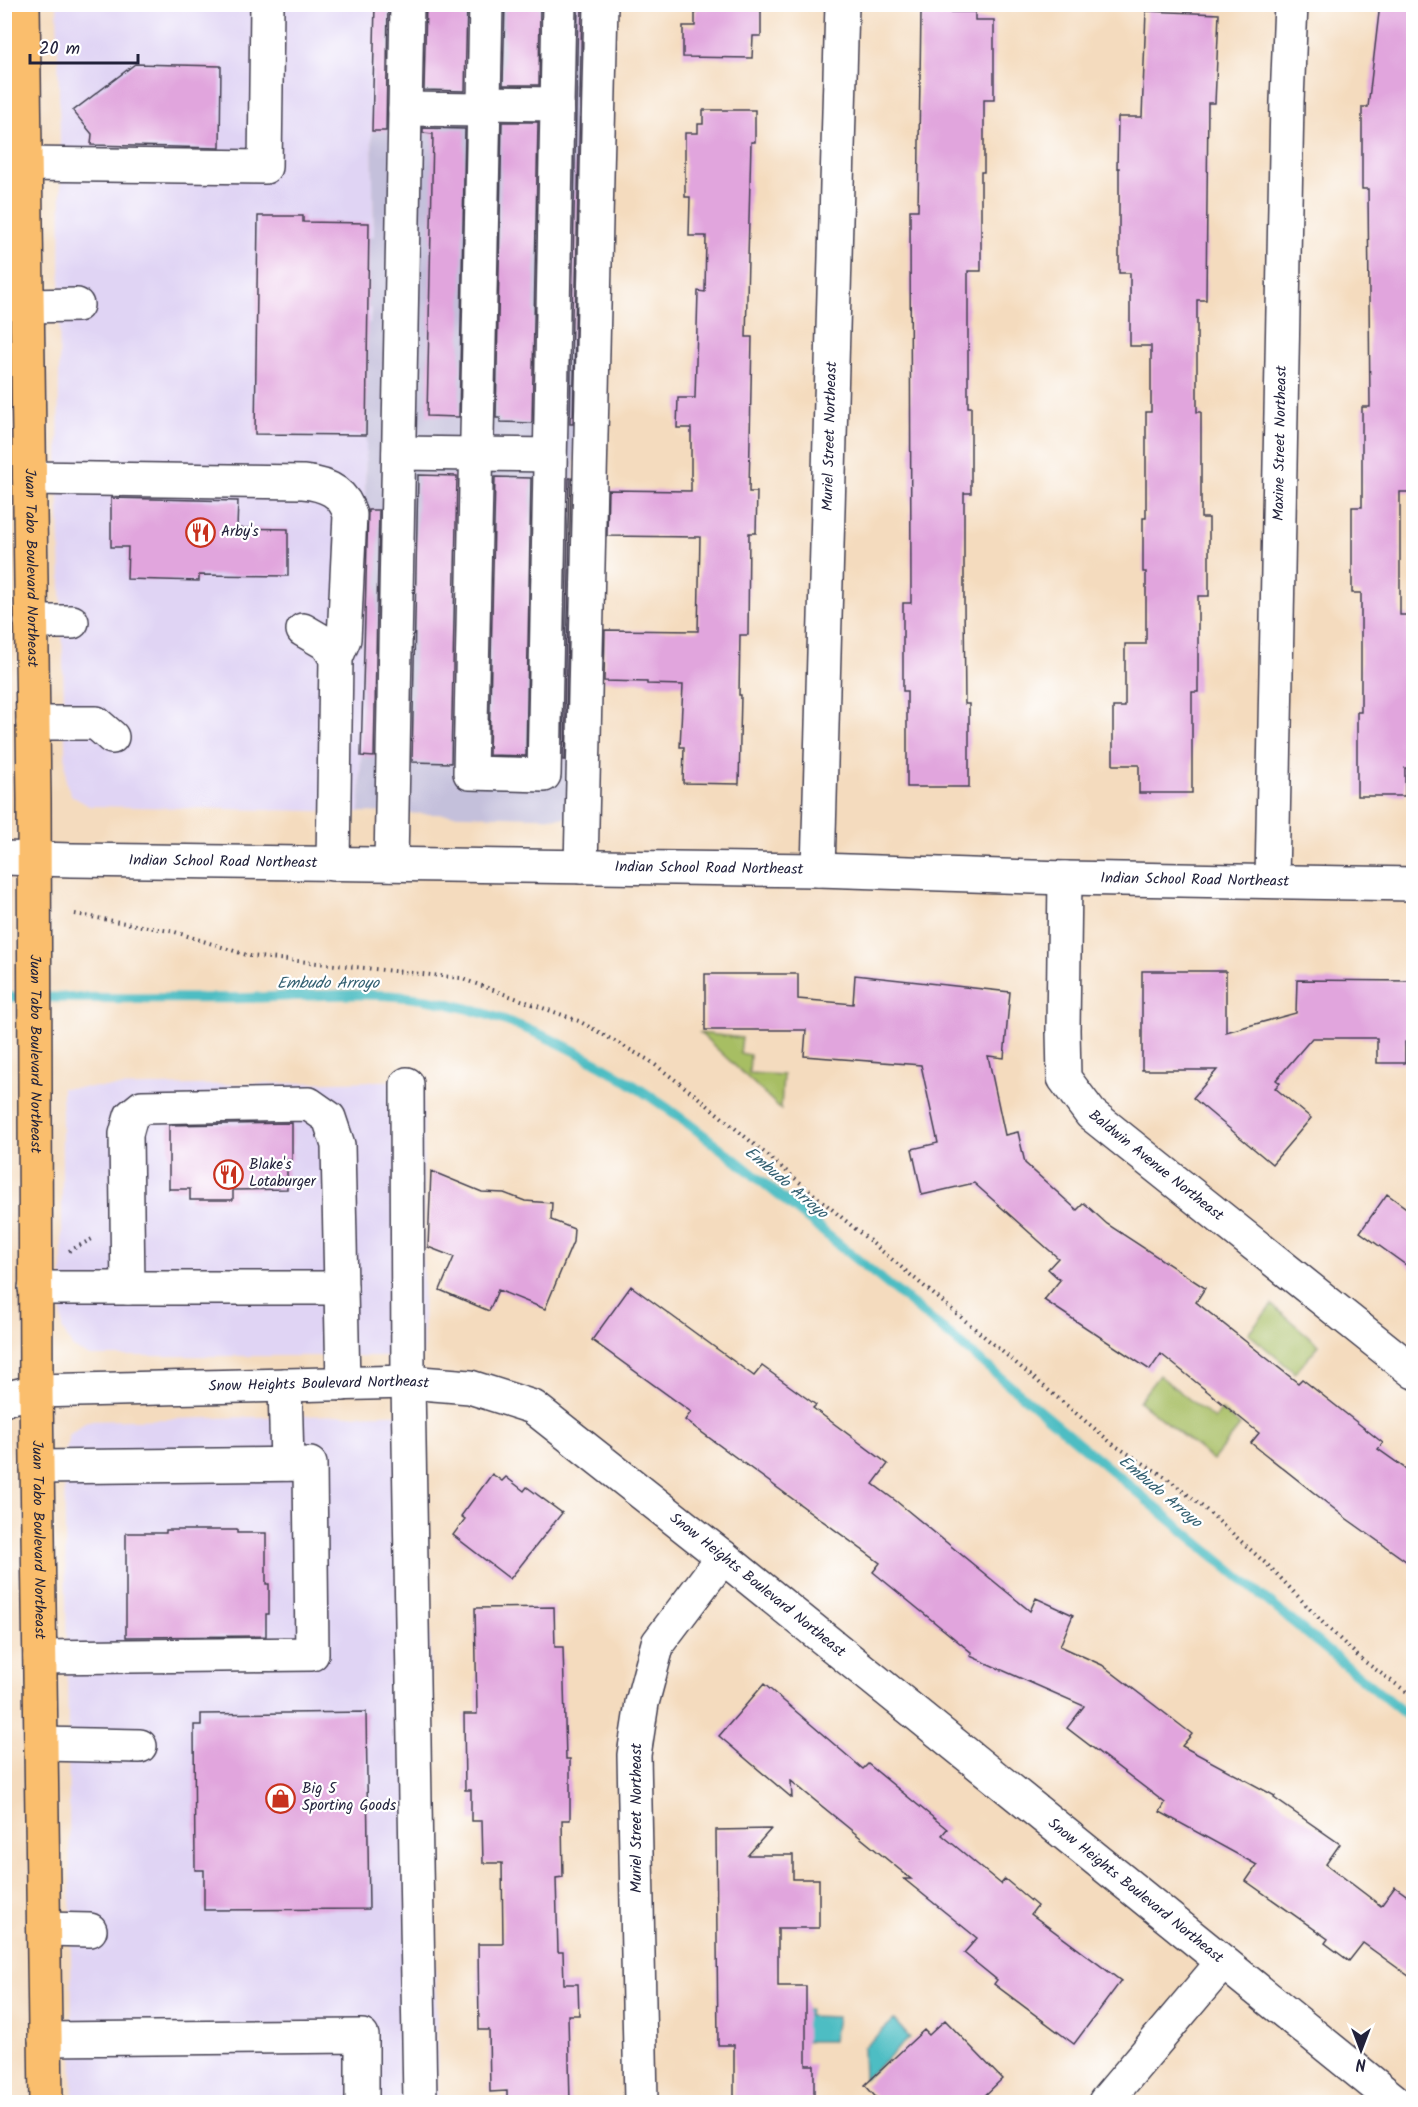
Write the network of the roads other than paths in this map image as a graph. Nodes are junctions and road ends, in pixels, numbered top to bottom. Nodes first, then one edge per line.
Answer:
1 (23, 4) edge
2 (267, 4) edge
3 (407, 4) edge
4 (486, 4) edge
5 (559, 4) edge
6 (601, 4) edge
7 (842, 4) edge
8 (1291, 4) edge
9 (557, 104) junction
10 (484, 107) junction
11 (405, 109) junction
12 (25, 164) junction
13 (20, 302) edge
14 (77, 305) dead end
15 (399, 453) junction
16 (477, 453) junction
17 (550, 454) junction
18 (30, 478) junction
19 (32, 622) junction
20 (72, 622) dead end
21 (303, 630) dead end
22 (336, 658) junction
23 (33, 723) junction
24 (112, 736) dead end
25 (19, 858) edge
26 (333, 864) junction
27 (391, 864) junction
28 (581, 867) junction
29 (818, 870) junction
30 (1065, 878) junction
31 (1272, 881) junction
32 (1413, 884) edge
33 (407, 1084) dead end
34 (35, 1288) junction
35 (128, 1288) junction
36 (341, 1288) junction
37 (1413, 1372) edge
38 (408, 1382) junction
39 (343, 1383) junction
40 (285, 1385) junction
41 (36, 1391) junction
42 (4, 1399) edge
43 (287, 1464) junction
44 (37, 1467) junction
45 (723, 1557) junction
46 (40, 1657) junction
47 (41, 1744) junction
48 (140, 1746) dead end
49 (44, 1929) junction
50 (90, 1930) dead end
51 (1223, 1962) junction
52 (45, 2039) junction
53 (46, 2103) edge
54 (362, 2103) edge
55 (420, 2103) edge
56 (641, 2103) edge
57 (1105, 2103) edge
58 (1396, 2103) edge

1 - 12 main road, Juan Tabo Boulevard Northeast
2 - 12 street
3 - 11 street
4 - 10 street
5 - 9 street
6 - 28 street
7 - 29 street, Muriel Street Northeast
8 - 31 street, Maxine Street Northeast
9 - 10 street
9 - 17 street
10 - 11 street
10 - 16 street
11 - 15 street
12 - 13 main road, Juan Tabo Boulevard Northeast
13 - 14 street
13 - 18 main road, Juan Tabo Boulevard Northeast
15 - 16 street
15 - 27 street
16 - 17 street
16 - 17 street
18 - 19 main road, Juan Tabo Boulevard Northeast
18 - 22 street
19 - 20 street
19 - 23 main road, Juan Tabo Boulevard Northeast
21 - 22 street
22 - 26 street
23 - 24 street
23 - 25 main road, Juan Tabo Boulevard Northeast
25 - 26 street, Indian School Road Northeast
25 - 34 main road, Juan Tabo Boulevard Northeast
26 - 27 street, Indian School Road Northeast
27 - 28 street, Indian School Road Northeast
28 - 29 street, Indian School Road Northeast
29 - 30 street, Indian School Road Northeast
30 - 31 street, Indian School Road Northeast
30 - 37 street, Baldwin Avenue Northeast
31 - 32 street, Indian School Road Northeast
33 - 38 street
34 - 35 street
34 - 41 main road, Juan Tabo Boulevard Northeast
35 - 36 street
35 - 36 street
36 - 39 street
38 - 39 street, Snow Heights Boulevard Northeast
38 - 45 street, Snow Heights Boulevard Northeast
38 - 55 street
39 - 40 street, Snow Heights Boulevard Northeast
40 - 41 street, Snow Heights Boulevard Northeast
40 - 43 street
41 - 42 street, Snow Heights Boulevard Northeast
41 - 44 main road, Juan Tabo Boulevard Northeast
43 - 44 street
43 - 46 street
44 - 46 main road, Juan Tabo Boulevard Northeast
45 - 51 street, Snow Heights Boulevard Northeast
45 - 56 street, Muriel Street Northeast
46 - 47 main road, Juan Tabo Boulevard Northeast
47 - 48 street
47 - 49 main road, Juan Tabo Boulevard Northeast
49 - 50 street
49 - 52 main road, Juan Tabo Boulevard Northeast
51 - 57 street
51 - 58 street, Snow Heights Boulevard Northeast
52 - 53 main road, Juan Tabo Boulevard Northeast
52 - 54 street

